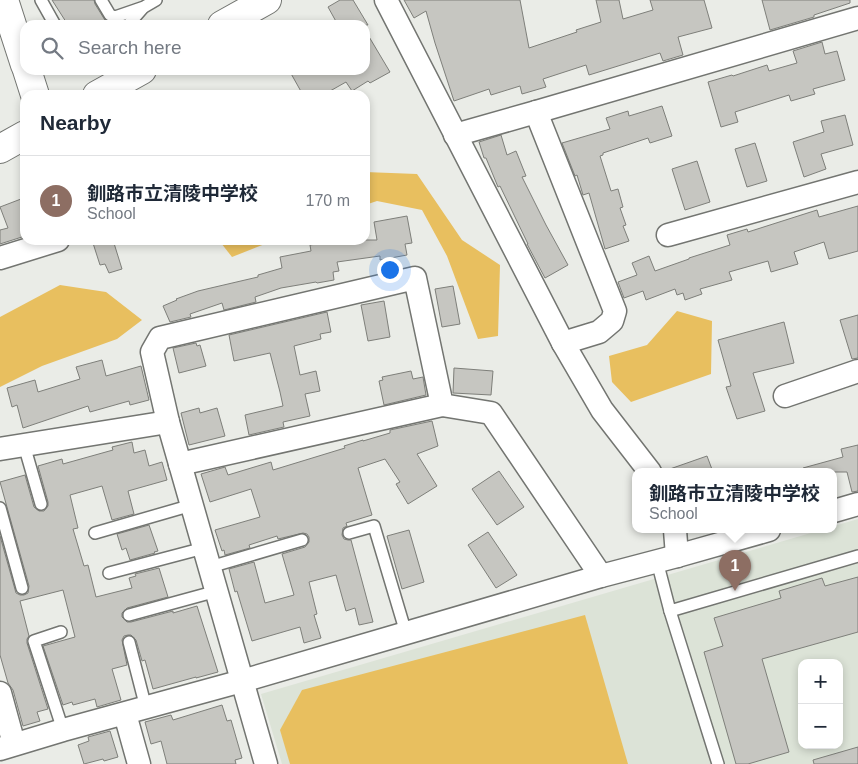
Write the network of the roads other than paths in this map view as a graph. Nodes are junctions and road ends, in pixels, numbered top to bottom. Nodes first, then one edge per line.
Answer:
1 (4, 0) edge
2 (41, 0) edge
3 (101, 0) edge
4 (156, 0) edge
5 (267, 0) edge
6 (386, 0) edge
7 (141, 4) edge
8 (858, 18) edge
9 (53, 20) edge
10 (131, 20) edge
11 (231, 20) edge
12 (20, 50) edge
13 (29, 75) edge
14 (133, 75) edge
15 (33, 90) edge
16 (106, 90) edge
17 (536, 112) junction
18 (455, 135) junction
19 (20, 138) edge
20 (0, 149) edge
21 (858, 182) edge
22 (668, 235) dead end
23 (42, 245) edge
24 (0, 258) edge
25 (563, 343) junction
26 (858, 371) edge
27 (785, 396) dead end
28 (442, 405) junction
29 (168, 422) junction
30 (24, 445) junction
31 (0, 449) edge
32 (180, 464) junction
33 (647, 468) edge
34 (41, 504) dead end
35 (858, 504) edge
36 (192, 506) junction
37 (0, 508) edge
38 (837, 510) edge
39 (95, 533) dead end
40 (349, 533) dead end
41 (674, 533) edge
42 (758, 533) edge
43 (302, 540) dead end
44 (858, 556) edge
45 (207, 558) junction
46 (667, 559) junction
47 (109, 573) dead end
48 (601, 576) junction
49 (22, 588) dead end
50 (217, 591) junction
51 (670, 611) junction
52 (129, 615) dead end
53 (61, 632) dead end
54 (406, 633) junction
55 (128, 642) dead end
56 (242, 681) junction
57 (0, 693) edge
58 (135, 711) junction
59 (63, 730) junction
60 (5, 751) edge
61 (2, 764) edge
62 (139, 764) edge
63 (266, 764) edge
64 (718, 764) edge

1 - 12 street
2 - 9 lane
3 - 7 lane
4 - 7 lane
5 - 11 street
6 - 18 street
7 - 10 lane
8 - 17 street
13 - 15 street
14 - 16 street
17 - 18 street
17 - 25 street
18 - 25 street
19 - 20 street
21 - 22 street
23 - 24 street
25 - 33 street
26 - 27 street
28 - 29 street
28 - 32 street
28 - 48 street
29 - 30 street
29 - 32 street
30 - 31 street
30 - 34 lane
32 - 36 street
35 - 38 street
36 - 39 lane
36 - 45 street
37 - 49 lane
40 - 54 lane
41 - 46 street
42 - 46 street
43 - 45 lane
44 - 51 lane
45 - 47 lane
45 - 50 street
46 - 48 street
46 - 51 lane
48 - 54 street
50 - 52 lane
50 - 56 street
51 - 64 lane
53 - 59 lane
54 - 56 street
55 - 58 lane
56 - 58 street
56 - 63 street
57 - 60 street
58 - 59 street
58 - 62 street
59 - 60 street
60 - 61 street

